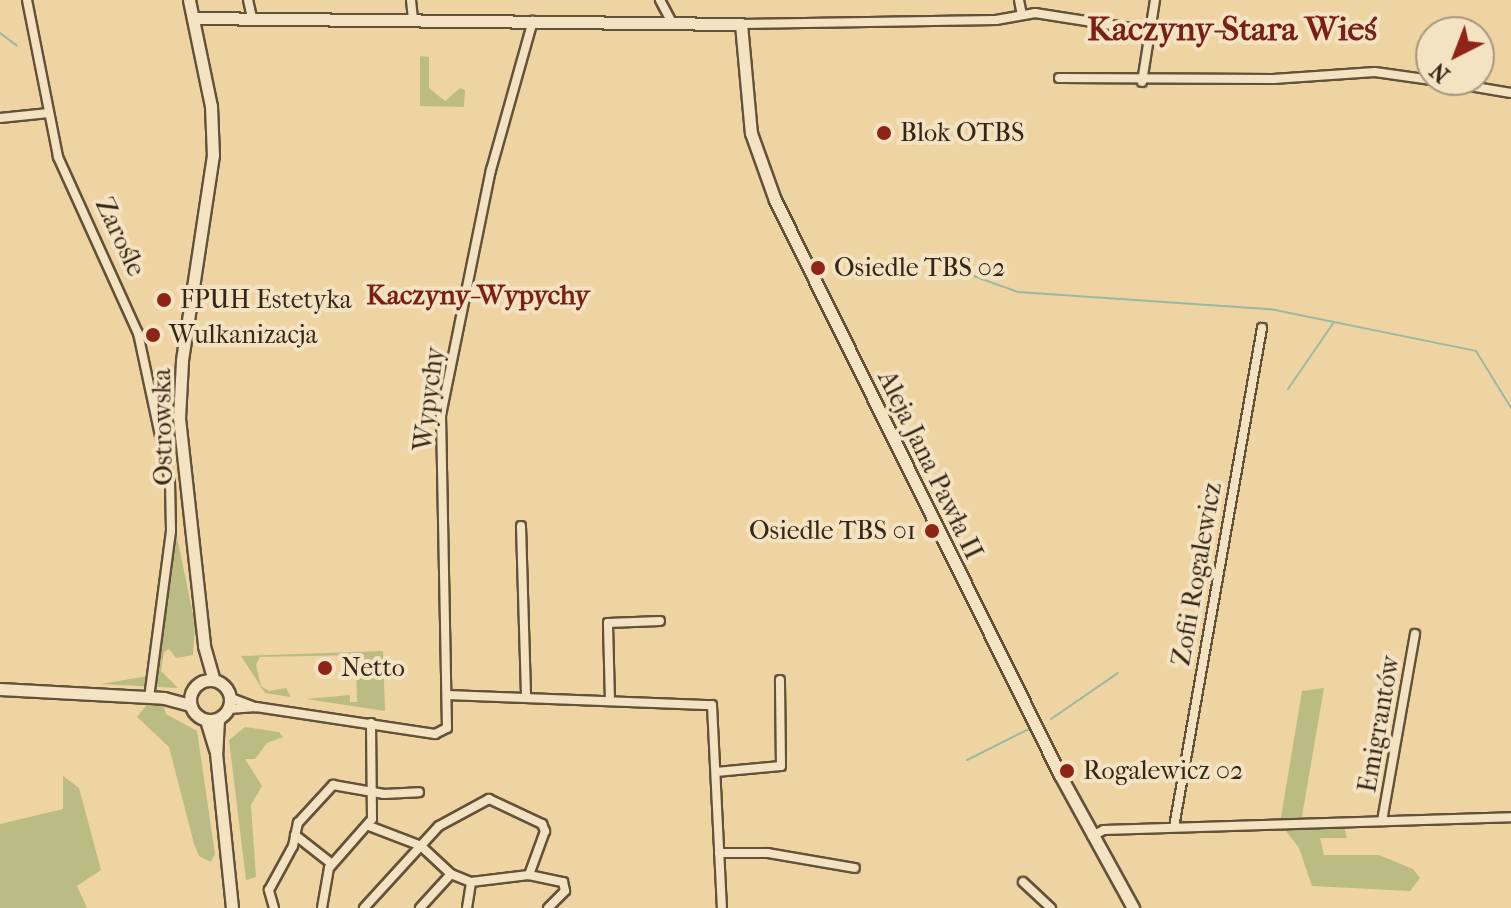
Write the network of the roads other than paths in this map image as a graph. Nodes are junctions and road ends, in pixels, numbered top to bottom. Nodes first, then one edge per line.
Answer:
1 (27, 0) edge
2 (189, 0) edge
3 (248, 0) edge
4 (411, 0) edge
5 (660, 0) edge
6 (1019, 0) edge
7 (1155, 0) edge
8 (1022, 15) junction
9 (193, 18) junction
10 (252, 18) junction
11 (413, 20) junction
12 (533, 21) junction
13 (673, 24) junction
14 (741, 24) junction
15 (1150, 31) junction
16 (1059, 78) dead end
17 (1415, 78) edge
18 (1142, 82) junction
19 (49, 113) junction
20 (0, 118) edge
21 (1262, 328) dead end
22 (181, 437) junction
23 (161, 439) junction
24 (521, 526) dead end
25 (660, 621) dead end
26 (1415, 634) dead end
27 (208, 680) junction
28 (780, 680) dead end
29 (0, 689) edge
30 (447, 695) junction
31 (149, 697) junction
32 (526, 698) junction
33 (190, 700) junction
34 (610, 701) junction
35 (230, 704) junction
36 (212, 720) junction
37 (371, 723) junction
38 (716, 772) junction
39 (374, 792) junction
40 (419, 792) dead end
41 (1511, 817) edge
42 (1382, 821) junction
43 (369, 826) junction
44 (1174, 827) junction
45 (295, 835) junction
46 (1092, 836) junction
47 (421, 846) junction
48 (719, 853) junction
49 (332, 864) junction
50 (855, 868) dead end
51 (451, 874) junction
52 (529, 875) junction
53 (471, 882) junction
54 (1023, 882) dead end
55 (232, 908) edge
56 (274, 908) edge
57 (322, 908) edge
58 (364, 908) edge
59 (420, 908) edge
60 (467, 908) edge
61 (548, 908) edge
62 (722, 908) edge
63 (1051, 908) edge
64 (1133, 908) edge

1 - 19 street, Zarośle
2 - 9 street, Ostrowska
3 - 10 street
4 - 11 street
5 - 13 street
6 - 8 street
7 - 15 street
8 - 14 street
8 - 15 street
9 - 10 street
9 - 22 street, Ostrowska
10 - 11 street
11 - 12 street
12 - 13 street
12 - 30 street, Wypychy
13 - 14 street
14 - 46 street, Aleja Jana Pawła II
15 - 18 street
16 - 18 street
17 - 18 street
19 - 20 street
19 - 23 street, Zarośle
21 - 44 street, Zofii Rogalewicz
22 - 23 street
22 - 27 street, Ostrowska
23 - 31 street, Zarośle
24 - 32 street
25 - 34 street
26 - 42 street, Emigrantów
27 - 33 street
27 - 35 street
28 - 38 street
29 - 31 street
30 - 32 street
30 - 37 street, Wypychy
31 - 33 street
32 - 34 street
33 - 36 street
34 - 38 street
35 - 36 street
35 - 37 street
36 - 55 street
37 - 39 street
38 - 48 street
39 - 40 street
39 - 43 street
39 - 45 street
41 - 42 street
42 - 44 street
43 - 47 street
43 - 49 street
44 - 46 street
45 - 49 street
45 - 56 street
46 - 64 street, Aleja Jana Pawła II
47 - 51 street
47 - 52 street
47 - 58 street
48 - 50 street
48 - 62 street
49 - 57 street
51 - 53 street
51 - 59 street
52 - 53 street
52 - 61 street
53 - 60 street
54 - 63 street

